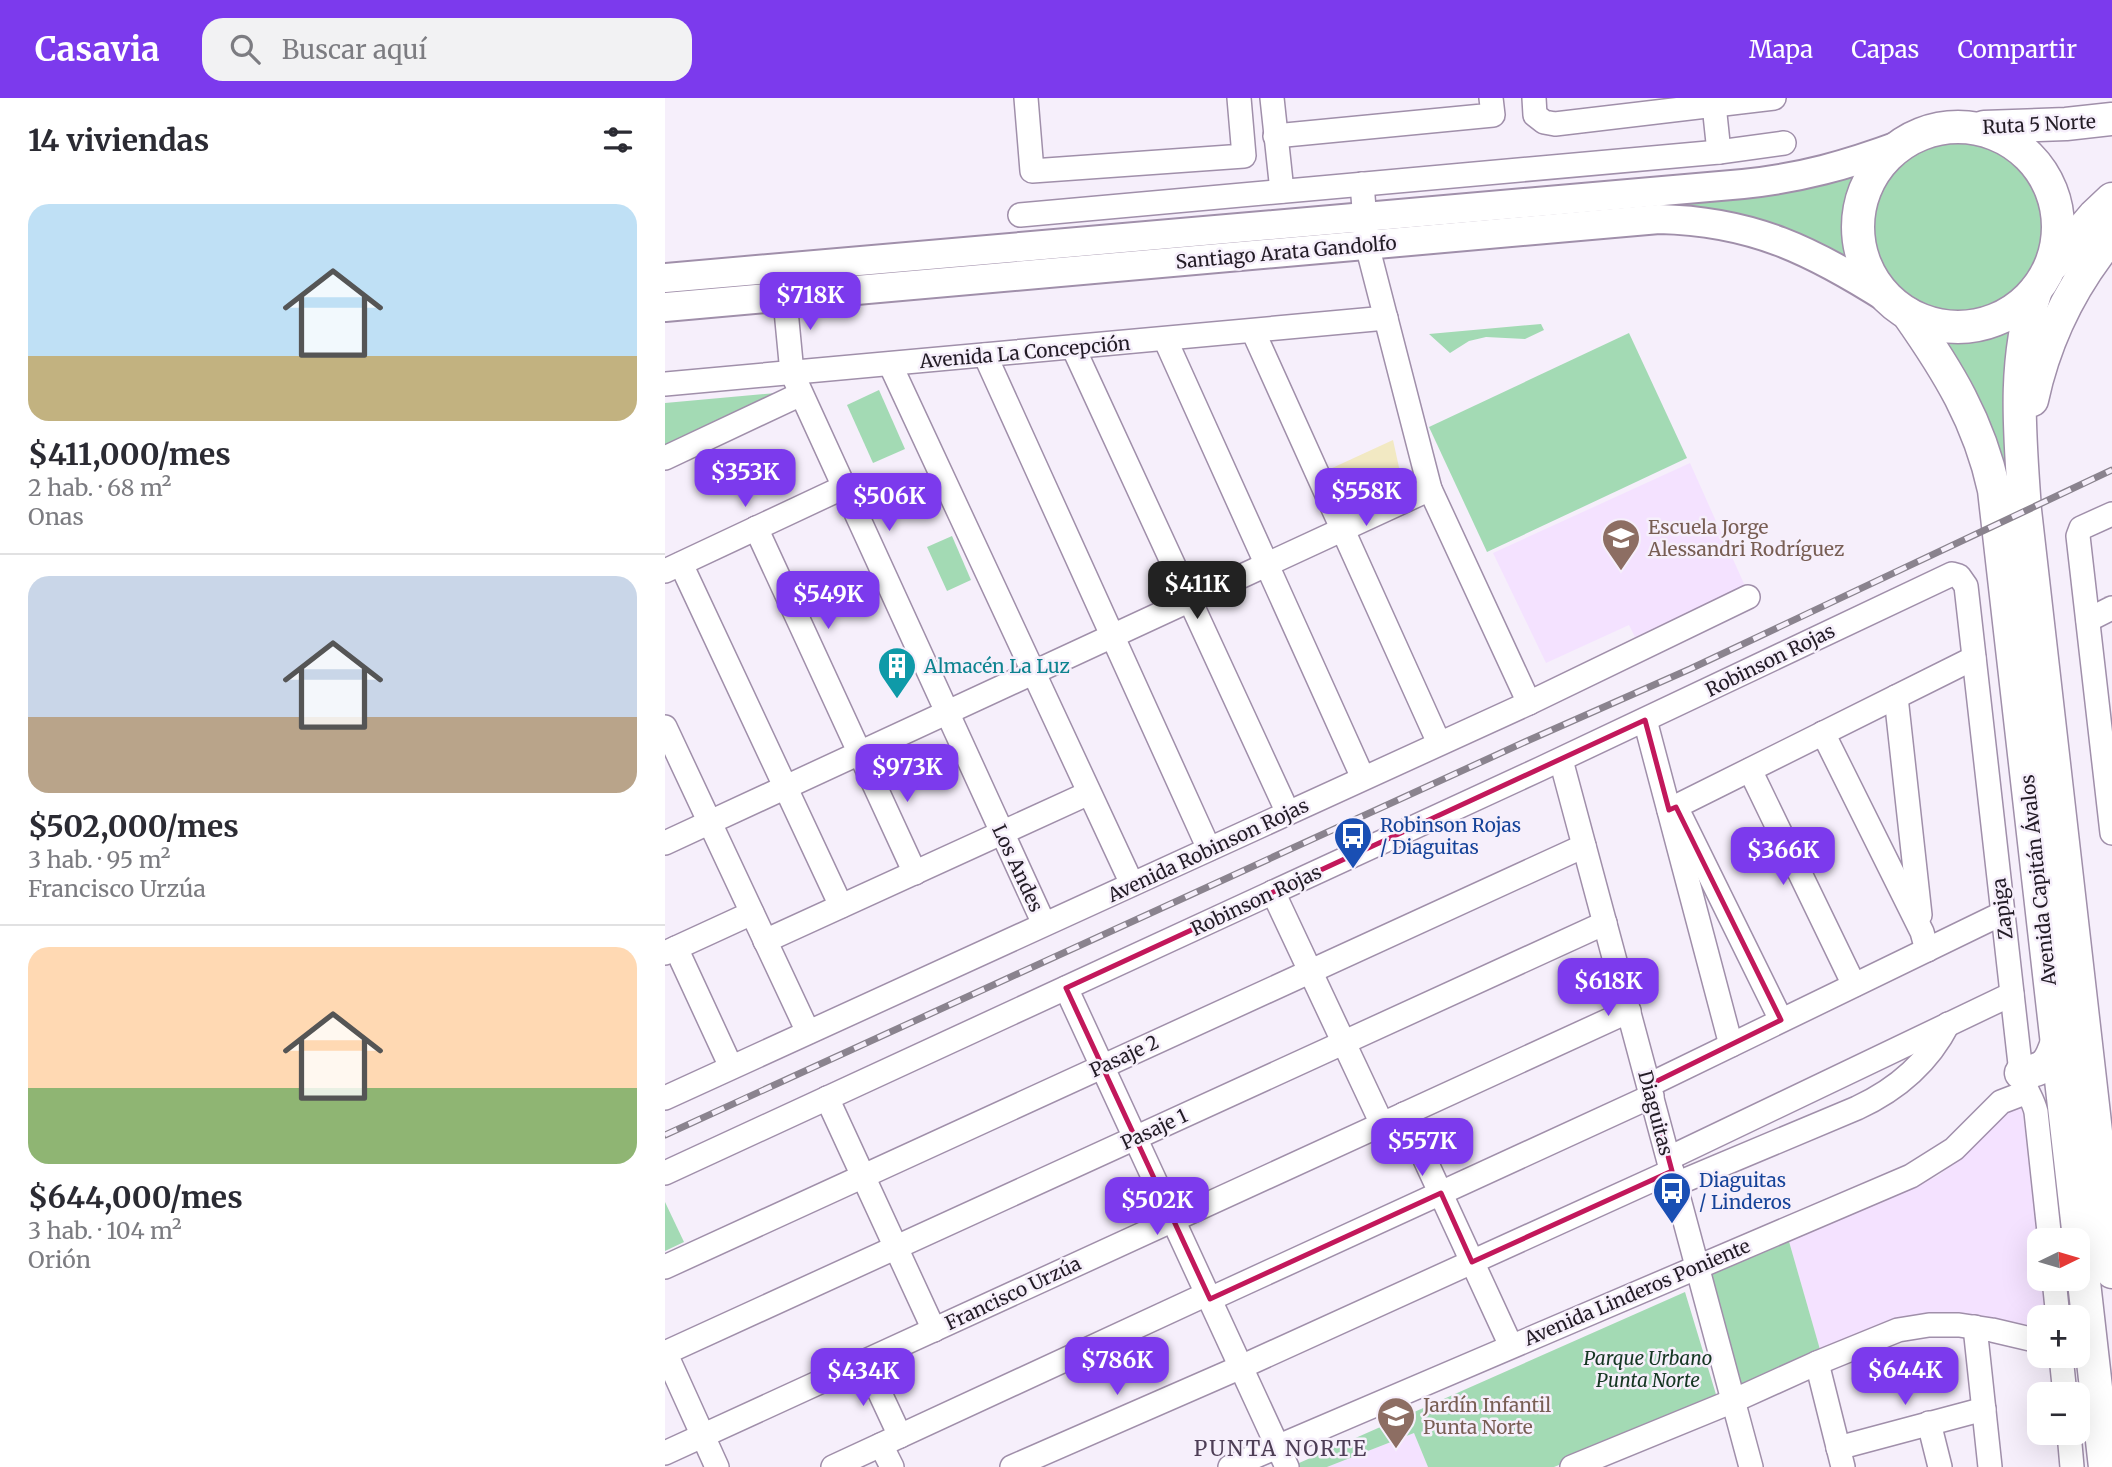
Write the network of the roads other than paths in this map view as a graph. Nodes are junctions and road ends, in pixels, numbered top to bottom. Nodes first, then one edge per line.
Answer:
1 (1026, 98) edge
2 (1239, 98) edge
3 (1272, 98) edge
4 (1491, 98) edge
5 (1534, 98) edge
6 (1774, 98) edge
7 (1707, 106) junction
8 (2112, 119) edge
9 (1965, 128) junction
10 (1275, 136) junction
11 (1784, 144) dead end
12 (1901, 145) junction
13 (1711, 153) junction
14 (1228, 157) junction
15 (1362, 184) junction
16 (1282, 191) junction
17 (1231, 196) junction
18 (2112, 199) edge
19 (1020, 215) dead end
20 (1364, 216) junction
21 (2112, 236) edge
22 (1367, 245) junction
23 (782, 267) junction
24 (665, 278) edge
25 (2042, 281) junction
26 (785, 296) junction
27 (665, 307) edge
28 (1899, 307) junction
29 (1386, 318) junction
30 (1253, 331) junction
31 (1165, 339) junction
32 (1073, 347) junction
33 (985, 355) junction
34 (890, 364) junction
35 (792, 373) junction
36 (665, 384) edge
37 (801, 394) junction
38 (665, 458) edge
39 (844, 487) junction
40 (2024, 488) junction
41 (1430, 489) junction
42 (2112, 514) edge
43 (756, 528) junction
44 (1342, 529) junction
45 (1266, 565) junction
46 (673, 568) edge
47 (1959, 576) joint
48 (1748, 597) dead end
49 (1189, 600) junction
50 (2112, 608) edge
51 (2088, 620) junction
52 (1113, 636) junction
53 (1974, 658) junction
54 (1033, 673) junction
55 (1896, 697) junction
56 (1529, 703) junction
57 (947, 712) junction
58 (1645, 720) junction
59 (665, 727) edge
60 (1823, 733) junction
61 (1439, 743) junction
62 (859, 753) junction
63 (1560, 760) junction
64 (1750, 770) junction
65 (1363, 778) junction
66 (786, 787) junction
67 (1089, 793) junction
68 (1672, 809) junction
69 (1288, 813) junction
70 (710, 822) junction
71 (1002, 833) junction
72 (2112, 833) edge
73 (665, 843) edge
74 (1584, 846) junction
75 (1209, 849) junction
76 (915, 873) junction
77 (1132, 884) junction
78 (1273, 892) junction
79 (841, 906) junction
80 (752, 913) junction
81 (2003, 914) junction
82 (1605, 923) junction
83 (1044, 924) junction
84 (765, 941) junction
85 (1924, 941) junction
86 (671, 950) edge
87 (1310, 971) junction
88 (1854, 985) junction
89 (1066, 988) junction
90 (2012, 994) junction
91 (1629, 1011) junction
92 (1781, 1020) junction
93 (1948, 1024) junction
94 (808, 1032) junction
95 (2057, 1042) junction
96 (1343, 1043) junction
97 (1731, 1045) junction
98 (1103, 1066) junction
99 (731, 1068) junction
100 (2024, 1082) junction
101 (1650, 1090) junction
102 (665, 1098) edge
103 (827, 1098) junction
104 (1404, 1114) junction
105 (1382, 1124) junction
106 (1135, 1138) junction
107 (1672, 1171) junction
108 (665, 1172) edge
109 (863, 1176) junction
110 (1441, 1193) junction
111 (2101, 1197) edge
112 (1173, 1220) junction
113 (2049, 1228) edge
114 (896, 1248) junction
115 (2111, 1258) edge
116 (1472, 1262) junction
117 (1698, 1265) junction
118 (665, 1267) edge
119 (1209, 1297) junction
120 (1975, 1327) junction
121 (934, 1330) junction
122 (2027, 1338) edge
123 (1511, 1346) junction
124 (665, 1353) edge
125 (865, 1362) junction
126 (1817, 1363) junction
127 (1241, 1367) junction
128 (2081, 1368) edge
129 (2097, 1393) junction
130 (1733, 1401) junction
131 (1984, 1409) junction
132 (1929, 1423) junction
133 (703, 1436) junction
134 (891, 1441) junction
135 (2070, 1445) edge
136 (665, 1453) edge
137 (1282, 1457) edge
138 (1840, 1457) edge
139 (1057, 1458) edge
140 (717, 1467) edge
141 (833, 1467) edge
142 (892, 1467) edge
143 (1011, 1467) edge
144 (1230, 1467) edge
145 (1572, 1467) edge
146 (1751, 1467) edge
147 (1940, 1467) edge
148 (1990, 1467) edge
149 (2072, 1467) edge
150 (2105, 1467) edge

1 - 14 street
2 - 14 street
3 - 10 street
4 - 10 street
5 - 7 street
6 - 7 street
7 - 13 street
8 - 9 highway, Ruta 5 Norte
9 - 12 highway
9 - 25 highway
10 - 16 street
11 - 13 street
12 - 20 main road, Santiago Arata Gandolfo
12 - 28 highway
13 - 15 street
14 - 17 street
15 - 16 street
15 - 20 street
16 - 17 street
17 - 19 street
18 - 25 highway
20 - 22 street
20 - 23 main road, Santiago Arata Gandolfo
21 - 40 highway
22 - 26 main road, Santiago Arata Gandolfo
22 - 28 main road, Santiago Arata Gandolfo
22 - 29 street
23 - 24 main road, Santiago Arata Gandolfo
23 - 26 street, Los Andes
25 - 28 highway
25 - 40 highway, Avenida Capitán Ávalos
26 - 27 main road, Santiago Arata Gandolfo
26 - 35 street, Los Andes
28 - 95 highway, Avenida Capitán Ávalos
29 - 30 street, Avenida La Concepción
29 - 41 street
30 - 31 street, Avenida La Concepción
30 - 44 street
31 - 32 street, Avenida La Concepción
31 - 45 street
32 - 33 street, Avenida La Concepción
32 - 49 street
33 - 34 street, Avenida La Concepción
33 - 52 street
34 - 35 street, Avenida La Concepción
34 - 54 street
35 - 36 street, Avenida La Concepción
35 - 37 street, Los Andes
37 - 38 street
37 - 39 street, Los Andes
39 - 43 street
39 - 57 street, Los Andes
40 - 111 highway, Avenida Capitán Ávalos
41 - 44 street
41 - 56 street
42 - 51 street
43 - 46 street
43 - 62 street
44 - 45 street
44 - 61 street
45 - 49 street
45 - 65 street
46 - 66 street
47 - 53 street, Zapiga
47 - 58 street, Robinson Rojas
48 - 56 street, Avenida Robinson Rojas
49 - 52 street
49 - 69 street
50 - 51 street
51 - 72 street
52 - 54 street
52 - 75 street
53 - 55 street
53 - 81 street, Zapiga
54 - 57 street
54 - 67 street
55 - 60 street
55 - 85 street
56 - 61 street, Avenida Robinson Rojas
57 - 62 street
57 - 71 street, Los Andes
58 - 63 street, Robinson Rojas
58 - 68 street
59 - 70 street
60 - 64 street
60 - 85 street
61 - 65 street, Avenida Robinson Rojas
62 - 66 street
62 - 76 street
63 - 74 street, Diaguitas
63 - 78 street, Robinson Rojas
64 - 68 street
64 - 88 street
65 - 69 street, Avenida Robinson Rojas
66 - 70 street
66 - 79 street
67 - 71 street
67 - 77 street
68 - 92 street
68 - 97 street
69 - 75 street, Avenida Robinson Rojas
70 - 73 street
70 - 80 street
71 - 76 street
71 - 83 street, Los Andes
74 - 82 street, Diaguitas
74 - 87 street, Pasaje 2
75 - 77 street, Avenida Robinson Rojas
76 - 79 street
77 - 83 street, Avenida Robinson Rojas
78 - 87 street
78 - 89 street, Robinson Rojas
79 - 84 street
80 - 84 street
80 - 86 street
81 - 85 street
81 - 90 street, Zapiga
82 - 91 street, Diaguitas
82 - 96 street, Pasaje 1
83 - 94 street, Avenida Robinson Rojas
84 - 94 street
85 - 88 street
86 - 99 street
87 - 96 street
87 - 98 street, Pasaje 2
88 - 92 street
89 - 98 street
89 - 103 street, Robinson Rojas
90 - 93 street
90 - 100 street, Zapiga
91 - 101 street, Diaguitas
91 - 104 street, Francisco Urzúa
92 - 97 street
93 - 107 street
93 - 107 street
94 - 99 street, Avenida Robinson Rojas
95 - 100 highway
95 - 111 highway, Avenida Capitán Ávalos
96 - 105 street
96 - 106 street, Pasaje 1
97 - 101 street
98 - 106 street
98 - 109 street, Pasaje 2
99 - 102 street, Avenida Robinson Rojas
100 - 113 street, Zapiga
100 - 117 street, Avenida Linderos Poniente
101 - 107 street, Diaguitas
101 - 110 street
103 - 108 street, Robinson Rojas
103 - 109 street
104 - 105 street, Francisco Urzúa
104 - 110 street
105 - 112 street, Francisco Urzúa
106 - 112 street
106 - 114 street, Pasaje 1
107 - 116 street
107 - 117 street, Diaguitas
109 - 114 street
109 - 118 street, Pasaje 2
110 - 116 street
110 - 119 street
111 - 115 highway, Avenida Capitán Ávalos
111 - 129 highway, Avenida Capitán Ávalos
112 - 119 street
112 - 121 street, Francisco Urzúa
114 - 121 street
114 - 124 street, Pasaje 1
116 - 123 street
116 - 127 street
117 - 123 street, Avenida Linderos Poniente
117 - 130 street, Diaguitas
119 - 127 street
119 - 134 street
120 - 122 street
120 - 126 street
120 - 131 street
121 - 125 street, Francisco Urzúa
123 - 137 street, Avenida Linderos Poniente
124 - 133 street
125 - 133 street, Francisco Urzúa
125 - 134 street
126 - 130 street
126 - 138 street
127 - 137 street
127 - 139 street
128 - 129 highway
129 - 150 highway, Avenida Capitán Ávalos
130 - 145 street
130 - 146 street, Diaguitas
131 - 132 street
131 - 148 street
132 - 138 street
132 - 147 street
133 - 136 street, Francisco Urzúa
133 - 140 street
134 - 141 street
134 - 142 street
135 - 149 street
137 - 144 street, Avenida Linderos Poniente
139 - 143 street

